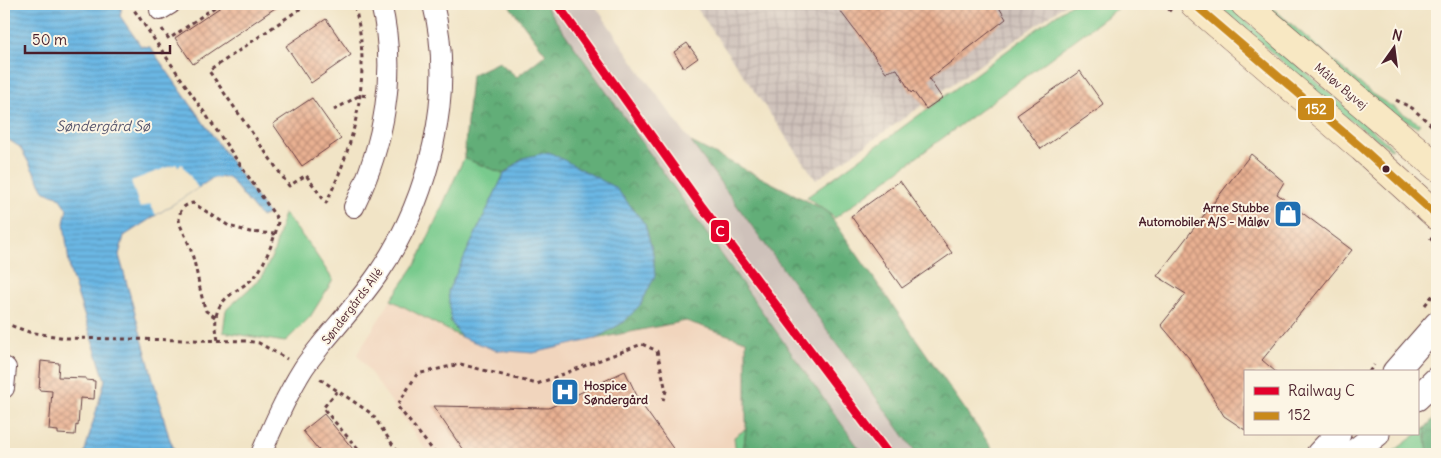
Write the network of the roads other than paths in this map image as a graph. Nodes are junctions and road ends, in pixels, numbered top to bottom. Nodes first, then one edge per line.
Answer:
1 (381, 4) edge
2 (433, 4) edge
3 (1194, 4) edge
4 (1245, 4) edge
5 (1437, 168) edge
6 (354, 207) dead end
7 (1437, 216) edge
8 (1437, 324) edge
9 (1437, 349) edge
10 (6, 368) dead end
11 (1397, 370) edge
12 (1418, 371) edge
13 (1437, 379) edge
14 (4, 388) edge
15 (1418, 397) edge
16 (1336, 436) edge
17 (1374, 436) edge
18 (261, 454) edge
19 (1319, 454) edge
20 (1352, 454) edge

1 - 6 street
2 - 18 street, Søndergårds Allé
3 - 7 main road
4 - 5 main road, Måløv Byvej
8 - 11 street
9 - 12 street
10 - 14 street
13 - 15 street
16 - 19 street
17 - 20 street

